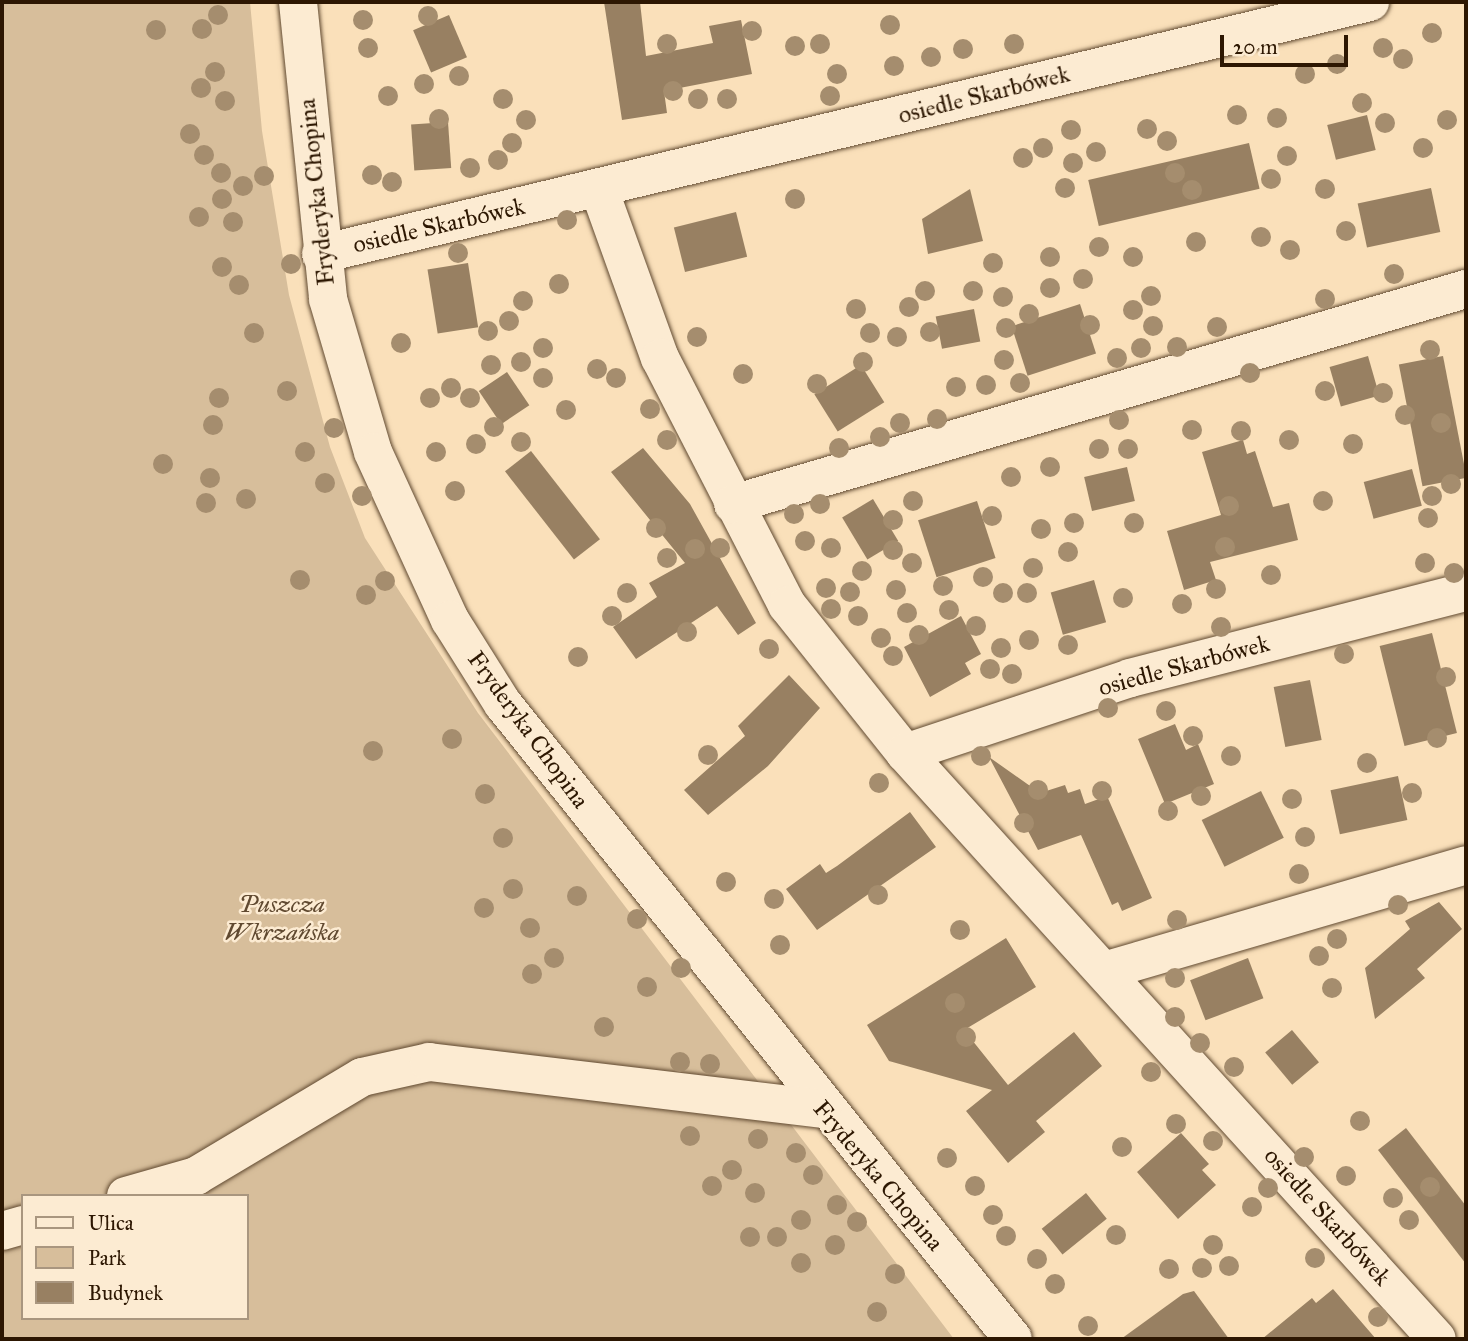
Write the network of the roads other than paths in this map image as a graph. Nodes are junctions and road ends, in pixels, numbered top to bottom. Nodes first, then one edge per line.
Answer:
1 (298, 2) edge
2 (1370, 2) edge
3 (599, 189) junction
4 (321, 254) junction
5 (1466, 289) edge
6 (733, 504) junction
7 (1466, 592) edge
8 (905, 753) junction
9 (1466, 865) edge
10 (1104, 971) junction
11 (822, 1109) junction
12 (134, 1194) edge
13 (21, 1226) edge
14 (2, 1231) edge
15 (1013, 1339) edge
16 (1437, 1339) edge

1 - 4 street, Fryderyka Chopina
2 - 3 street, osiedle Skarbówek
3 - 4 street, osiedle Skarbówek
3 - 6 street, osiedle Skarbówek
4 - 11 street, Fryderyka Chopina
5 - 6 street
6 - 8 street, osiedle Skarbówek
7 - 8 street, osiedle Skarbówek
8 - 10 street, osiedle Skarbówek
9 - 10 street
10 - 16 street, osiedle Skarbówek
11 - 12 street
11 - 15 street, Fryderyka Chopina
13 - 14 street

